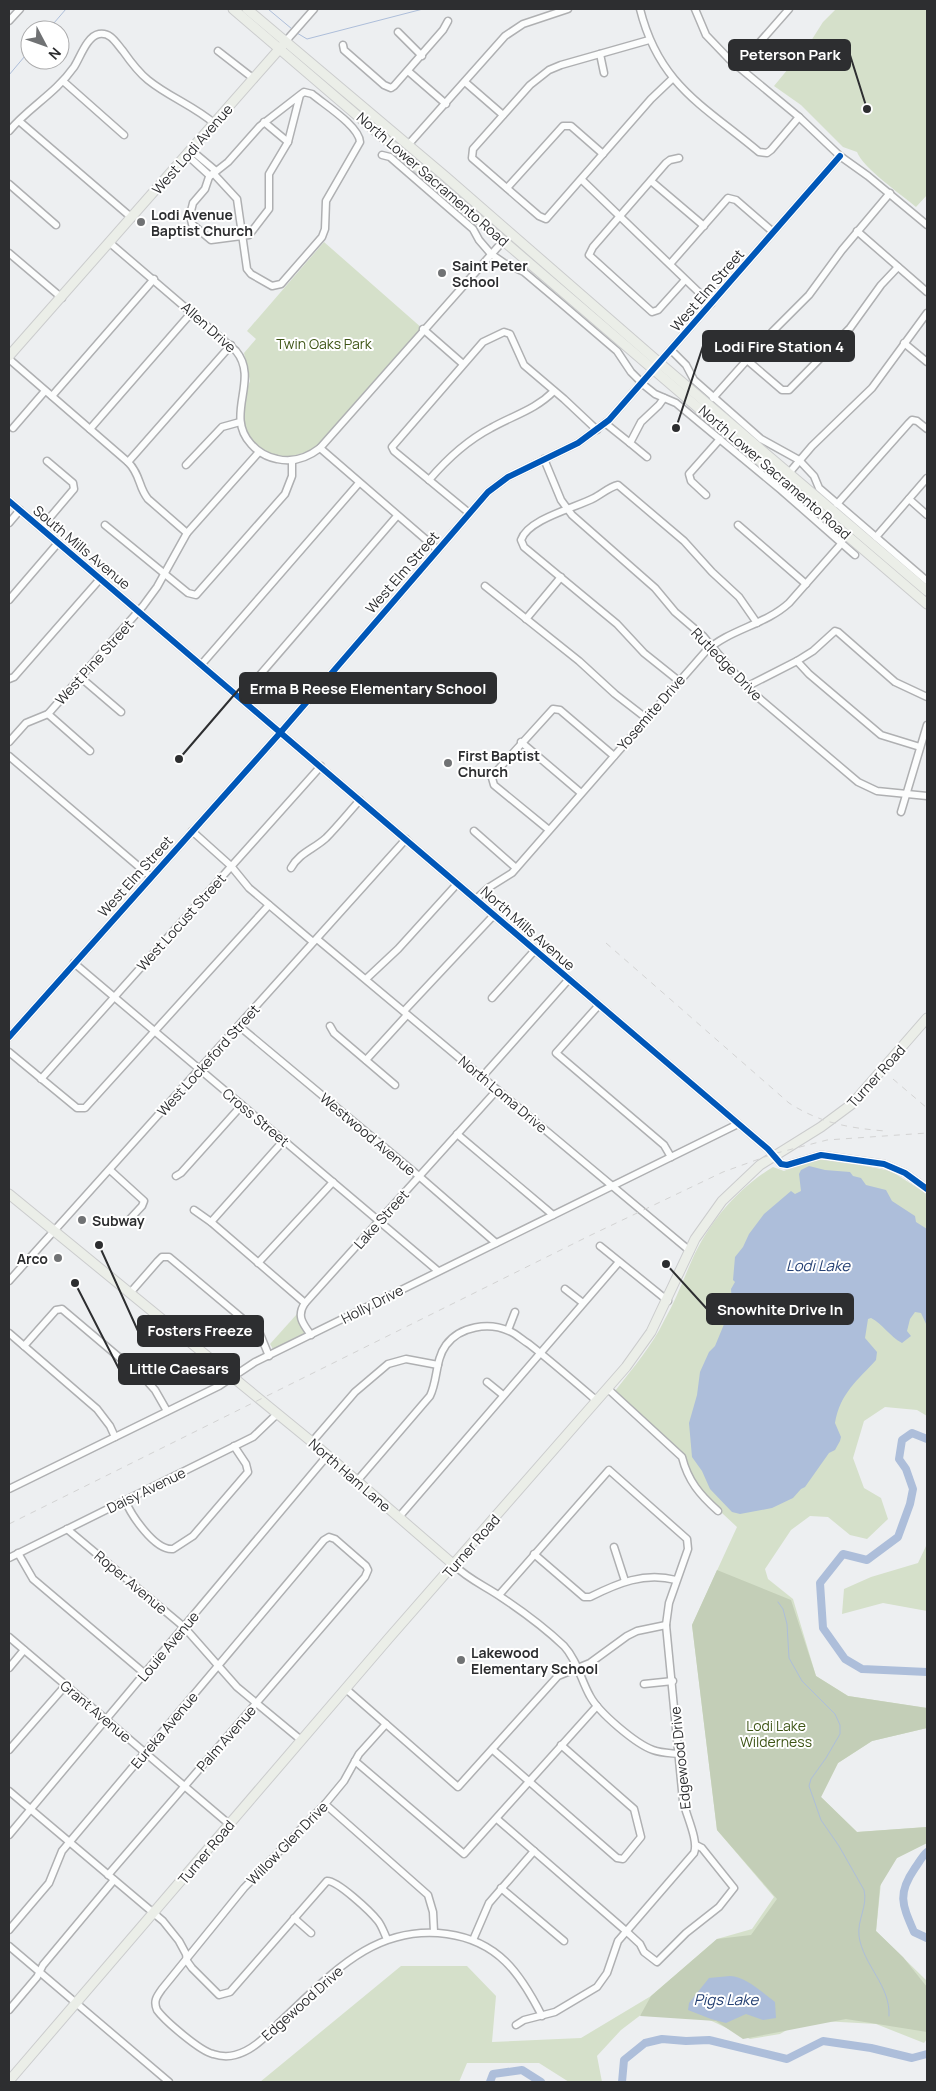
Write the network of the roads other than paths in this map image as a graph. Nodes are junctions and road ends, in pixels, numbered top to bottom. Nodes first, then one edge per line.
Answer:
1 (20, 9) edge
2 (233, 9) edge
3 (247, 9) edge
4 (314, 9) edge
5 (568, 9) edge
6 (640, 9) edge
7 (695, 9) edge
8 (789, 9) edge
9 (9, 21) edge
10 (448, 21) dead end
11 (398, 32) dead end
12 (649, 40) junction
13 (285, 42) junction
14 (343, 44) dead end
15 (218, 52) dead end
16 (600, 54) junction
17 (422, 56) junction
18 (738, 67) junction
19 (408, 71) junction
20 (604, 73) dead end
21 (254, 79) junction
22 (672, 79) junction
23 (63, 81) junction
24 (465, 82) junction
25 (300, 95) junction
26 (446, 104) junction
27 (503, 115) junction
28 (799, 117) junction
29 (19, 121) junction
30 (264, 122) junction
31 (215, 124) junction
32 (9, 131) edge
33 (124, 135) dead end
34 (388, 141) junction
35 (288, 142) junction
36 (408, 145) junction
37 (189, 153) junction
38 (603, 154) junction
39 (382, 155) dead end
40 (840, 156) junction
41 (679, 158) dead end
42 (213, 173) junction
43 (582, 180) junction
44 (651, 181) junction
45 (9, 184) edge
46 (507, 188) junction
47 (890, 193) junction
48 (620, 216) junction
49 (132, 218) junction
50 (56, 225) dead end
51 (927, 225) edge
52 (704, 226) junction
53 (857, 231) junction
54 (773, 232) junction
55 (241, 238) junction
56 (504, 240) junction
57 (110, 243) junction
58 (9, 254) edge
59 (491, 254) junction
60 (543, 261) junction
61 (670, 264) junction
62 (898, 267) junction
63 (154, 279) junction
64 (686, 280) junction
65 (927, 292) edge
66 (62, 298) junction
67 (711, 304) junction
68 (192, 312) junction
69 (927, 312) edge
70 (423, 330) junction
71 (904, 343) junction
72 (230, 345) junction
73 (671, 350) junction
74 (9, 357) edge
75 (746, 360) junction
76 (927, 362) edge
77 (463, 364) junction
78 (657, 366) junction
79 (642, 383) junction
80 (45, 391) junction
81 (554, 391) junction
82 (52, 396) junction
83 (664, 398) junction
84 (713, 398) junction
85 (240, 422) junction
86 (605, 423) junction
87 (13, 428) dead end
88 (90, 429) junction
89 (927, 429) edge
90 (597, 430) junction
91 (720, 439) junction
92 (630, 443) junction
93 (320, 448) junction
94 (259, 452) junction
95 (753, 454) junction
96 (647, 457) dead end
97 (544, 459) junction
98 (799, 460) junction
99 (47, 461) dead end
100 (292, 461) junction
101 (128, 462) junction
102 (186, 465) dead end
103 (789, 473) junction
104 (927, 478) edge
105 (429, 480) junction
106 (359, 483) junction
107 (706, 495) dead end
108 (909, 499) junction
109 (9, 501) edge
110 (837, 504) junction
111 (567, 509) junction
112 (20, 510) junction
113 (469, 513) junction
114 (927, 515) edge
115 (397, 516) junction
116 (9, 523) edge
117 (738, 524) dead end
118 (105, 525) dead end
119 (41, 528) junction
120 (187, 533) junction
121 (876, 537) junction
122 (58, 544) junction
123 (841, 544) junction
124 (438, 550) junction
125 (855, 555) dead end
126 (165, 572) junction
127 (561, 577) junction
128 (100, 579) junction
129 (927, 581) edge
130 (806, 584) junction
131 (485, 586) dead end
132 (927, 591) edge
133 (9, 600) edge
134 (927, 604) edge
135 (138, 612) junction
136 (526, 619) junction
137 (757, 623) junction
138 (712, 646) junction
139 (797, 661) junction
140 (201, 665) junction
141 (80, 677) junction
142 (10, 679) edge
143 (678, 681) junction
144 (746, 687) junction
145 (927, 697) edge
146 (240, 698) junction
147 (121, 712) dead end
148 (48, 714) junction
149 (646, 718) junction
150 (927, 724) edge
151 (280, 732) junction
152 (9, 742) edge
153 (521, 742) junction
154 (920, 747) junction
155 (90, 751) dead end
156 (9, 756) edge
157 (614, 756) junction
158 (321, 766) junction
159 (581, 793) junction
160 (906, 794) junction
161 (927, 796) edge
162 (360, 800) junction
163 (900, 812) dead end
164 (549, 830) junction
165 (192, 831) junction
166 (474, 831) dead end
167 (406, 839) junction
168 (231, 866) junction
169 (291, 868) dead end
170 (516, 868) junction
171 (151, 877) junction
172 (457, 884) junction
173 (476, 899) junction
174 (269, 905) junction
175 (494, 915) junction
176 (315, 940) junction
177 (535, 950) junction
178 (74, 963) junction
179 (366, 979) junction
180 (569, 979) junction
181 (114, 998) junction
182 (492, 998) dead end
183 (599, 1005) junction
184 (405, 1013) junction
185 (927, 1018) edge
186 (239, 1026) junction
187 (330, 1026) dead end
188 (154, 1031) junction
189 (9, 1037) edge
190 (9, 1052) edge
191 (366, 1060) junction
192 (200, 1070) junction
193 (482, 1077) junction
194 (41, 1079) junction
195 (395, 1085) dead end
196 (497, 1090) junction
197 (242, 1105) junction
198 (738, 1124) junction
199 (457, 1134) junction
200 (284, 1140) junction
201 (774, 1155) junction
202 (671, 1157) junction
203 (110, 1170) junction
204 (176, 1176) dead end
205 (420, 1177) junction
206 (333, 1182) junction
207 (613, 1186) junction
208 (927, 1188) edge
209 (9, 1194) edge
210 (194, 1210) dead end
211 (553, 1215) junction
212 (129, 1220) dead end
213 (379, 1221) junction
214 (211, 1222) junction
215 (55, 1232) junction
216 (496, 1243) junction
217 (600, 1246) dead end
218 (690, 1250) junction
219 (619, 1262) junction
220 (258, 1263) junction
221 (438, 1271) junction
222 (9, 1281) edge
223 (565, 1289) dead end
224 (130, 1293) junction
225 (668, 1301) junction
226 (305, 1303) junction
227 (584, 1303) junction
228 (515, 1312) dead end
229 (508, 1330) junction
230 (9, 1332) edge
231 (310, 1335) junction
232 (24, 1346) junction
233 (540, 1352) junction
234 (269, 1356) junction
235 (438, 1365) junction
236 (232, 1378) junction
237 (487, 1382) dead end
238 (608, 1389) junction
239 (503, 1395) junction
240 (597, 1401) junction
241 (167, 1411) junction
242 (277, 1414) junction
243 (115, 1437) junction
244 (312, 1442) junction
245 (234, 1446) junction
246 (327, 1456) junction
247 (357, 1481) junction
248 (9, 1489) edge
249 (125, 1500) junction
250 (718, 1511) dead end
251 (399, 1517) junction
252 (67, 1529) junction
253 (329, 1537) joint
254 (614, 1547) dead end
255 (18, 1553) junction
256 (534, 1554) junction
257 (9, 1558) edge
258 (454, 1565) junction
259 (676, 1580) junction
260 (625, 1581) junction
261 (499, 1595) junction
262 (666, 1625) junction
263 (184, 1627) junction
264 (9, 1637) edge
265 (24, 1650) junction
266 (218, 1666) junction
267 (9, 1668) edge
268 (578, 1669) junction
269 (144, 1673) junction
270 (673, 1681) junction
271 (644, 1684) dead end
272 (65, 1686) junction
273 (346, 1689) junction
274 (256, 1703) junction
275 (597, 1706) junction
276 (106, 1720) junction
277 (386, 1724) junction
278 (301, 1740) junction
279 (561, 1745) junction
280 (9, 1750) edge
281 (492, 1750) junction
282 (145, 1752) junction
283 (679, 1754) junction
284 (354, 1761) junction
285 (529, 1782) junction
286 (184, 1786) junction
287 (9, 1790) edge
288 (325, 1804) junction
289 (30, 1809) junction
290 (497, 1819) junction
291 (230, 1824) junction
292 (9, 1835) edge
293 (70, 1842) junction
294 (696, 1845) junction
295 (534, 1851) junction
296 (108, 1875) junction
297 (114, 1880) junction
298 (502, 1888) junction
299 (153, 1914) junction
300 (294, 1918) junction
301 (9, 1930) edge
302 (626, 1931) junction
303 (434, 1932) junction
304 (311, 1933) dead end
305 (387, 1939) junction
306 (473, 1940) junction
307 (564, 1941) dead end
308 (9, 1946) edge
309 (187, 1961) junction
310 (40, 1971) junction
311 (77, 2002) junction
312 (9, 2010) edge
313 (542, 2016) junction
314 (516, 2026) dead end
315 (9, 2081) edge
316 (169, 2082) edge

1 - 9 street
2 - 13 main road
3 - 13 main road
4 - 13 street, West Lodi Avenue
5 - 24 street
6 - 12 street
7 - 18 street
8 - 18 street
10 - 17 street
11 - 17 street
12 - 16 street
12 - 22 street
13 - 21 main road, West Lodi Avenue
13 - 34 main road, North Lower Sacramento Road
13 - 36 main road, North Lower Sacramento Road
14 - 19 street
15 - 21 street
16 - 20 street
16 - 27 street
17 - 19 street
18 - 28 street
19 - 26 street
21 - 31 main road, West Lodi Avenue
22 - 28 street
22 - 38 street
23 - 29 street
23 - 31 street
23 - 33 street
24 - 26 street
24 - 27 street
25 - 30 street
25 - 35 street
25 - 55 street
26 - 36 street
27 - 46 street
28 - 40 street
29 - 32 street
29 - 49 street
30 - 35 street
30 - 42 street
31 - 37 main road, West Lodi Avenue
34 - 36 main road
34 - 56 main road, North Lower Sacramento Road
35 - 55 street
36 - 60 main road, North Lower Sacramento Road
37 - 42 street
37 - 49 main road, West Lodi Avenue
38 - 43 street
38 - 46 street
39 - 59 street
40 - 47 street
40 - 54 street, West Elm Street
41 - 44 street
42 - 55 street
42 - 55 street
43 - 46 street
43 - 48 street
44 - 48 street
44 - 52 street
45 - 50 street
47 - 51 street
47 - 53 street
48 - 61 street
48 - 64 street
49 - 57 main road, West Lodi Avenue
52 - 54 street
52 - 61 street
53 - 62 street
53 - 75 street
54 - 67 street, West Elm Street
56 - 59 street
56 - 60 main road
56 - 78 main road, North Lower Sacramento Road
57 - 63 street, Allen Drive
57 - 66 main road, West Lodi Avenue
58 - 66 street
59 - 70 street
59 - 79 street
60 - 78 main road, North Lower Sacramento Road
61 - 64 street
62 - 65 street
62 - 75 street
63 - 68 street, Allen Drive
63 - 82 street
64 - 67 street
66 - 74 main road, West Lodi Avenue
67 - 73 street, West Elm Street
68 - 72 street, Allen Drive
68 - 88 street
69 - 71 street
70 - 77 street
70 - 93 street
71 - 76 street
71 - 98 street
72 - 85 street, Allen Drive
72 - 101 street
73 - 78 street, West Elm Street
73 - 84 street
74 - 80 street
75 - 84 street
77 - 81 street
77 - 105 street
78 - 79 street, West Elm Street
78 - 95 main road, North Lower Sacramento Road
78 - 103 main road, North Lower Sacramento Road
79 - 83 street
79 - 86 street, West Elm Street
80 - 82 street
80 - 87 street
81 - 90 street
81 - 105 street
82 - 88 street
83 - 91 street
83 - 92 street
84 - 98 street
85 - 94 street
85 - 102 street
86 - 90 street, West Elm Street
86 - 92 street
88 - 101 street
89 - 110 street
90 - 97 street, West Elm Street
91 - 107 street
91 - 123 street
92 - 96 street
93 - 100 street
93 - 106 street
94 - 100 street
94 - 120 street, West Pine Street
95 - 103 street
95 - 134 main road, North Lower Sacramento Road
97 - 111 street, Rutledge Drive
97 - 113 street, West Elm Street
98 - 103 street
98 - 110 street
99 - 119 street
100 - 126 street
101 - 120 street
103 - 132 main road, North Lower Sacramento Road
104 - 108 street
105 - 113 street
106 - 115 street
106 - 140 street
108 - 114 street
108 - 121 street
109 - 112 street, South Mills Avenue
110 - 121 street
111 - 127 street
111 - 137 street
111 - 138 street, Rutledge Drive
112 - 116 street
112 - 119 street, South Mills Avenue
113 - 124 street, West Elm Street
115 - 124 street
115 - 146 street
117 - 130 street
118 - 126 street
119 - 122 street, South Mills Avenue
120 - 126 street, West Pine Street
121 - 129 street
122 - 128 street, South Mills Avenue
122 - 133 street
123 - 125 street
123 - 130 street, Yosemite Drive
124 - 151 street, West Elm Street
126 - 135 street, West Pine Street
127 - 136 street
127 - 143 street
128 - 135 street, South Mills Avenue
128 - 142 street
130 - 137 street, Yosemite Drive
131 - 136 street
135 - 140 street, North Mills Avenue
135 - 141 street, West Pine Street
136 - 149 street
137 - 138 street, Yosemite Drive
138 - 143 street, Yosemite Drive
138 - 144 street, Rutledge Drive
139 - 144 street
139 - 145 street
139 - 154 street
140 - 146 street, North Mills Avenue
141 - 147 street
141 - 148 street, West Pine Street
143 - 149 street, Yosemite Drive
144 - 160 street, Rutledge Drive
146 - 151 street, North Mills Avenue
148 - 152 street, West Pine Street
148 - 155 street
149 - 157 street, Yosemite Drive
150 - 154 street
151 - 158 street, North Mills Avenue
151 - 165 street, West Elm Street
153 - 157 street
153 - 159 street
153 - 164 street
154 - 160 street
156 - 171 street
157 - 159 street, Yosemite Drive
158 - 162 street, North Mills Avenue
158 - 168 street, West Locust Street
159 - 164 street, Yosemite Drive
160 - 161 street, Rutledge Drive
160 - 163 street
162 - 167 street, North Mills Avenue
162 - 169 street
164 - 170 street, Yosemite Drive
165 - 168 street, North Loma Drive
165 - 171 street, West Elm Street
166 - 170 street
167 - 172 street, North Mills Avenue
167 - 176 street, West Lockeford Street
168 - 174 street, North Loma Drive
168 - 181 street, West Locust Street
170 - 173 street, Yosemite Drive
171 - 178 street, West Elm Street
172 - 173 street, North Mills Avenue
172 - 179 street
173 - 175 street, North Mills Avenue
174 - 176 street, North Loma Drive
174 - 188 street
175 - 177 street, North Mills Avenue
175 - 184 street
176 - 179 street, North Loma Drive
176 - 186 street, West Lockeford Street
177 - 180 street, North Mills Avenue
177 - 182 street
178 - 181 street, Cross Street
178 - 189 street, West Elm Street
179 - 184 street, North Loma Drive
180 - 183 street, North Mills Avenue
180 - 193 street
181 - 188 street, Cross Street
181 - 194 street, West Locust Street
183 - 198 street, North Mills Avenue
183 - 202 street
184 - 191 street
184 - 193 street, North Loma Drive
185 - 201 main road, Turner Road
186 - 192 street, West Lockeford Street
186 - 205 street, Westwood Avenue
187 - 191 street
188 - 192 street, Cross Street
188 - 194 street
190 - 194 street
191 - 195 street
192 - 197 street, Cross Street
192 - 203 street, West Lockeford Street
193 - 196 street, North Loma Drive
196 - 199 street, Lake Street
196 - 207 street, North Loma Drive
197 - 200 street, Cross Street
197 - 204 street
198 - 201 street, North Mills Avenue
198 - 202 street, Holly Drive
199 - 205 street, Lake Street
199 - 211 street
200 - 206 street, Cross Street
200 - 214 street
201 - 208 street, North Mills Avenue
201 - 218 main road, Turner Road
202 - 207 street, Holly Drive
203 - 212 street
203 - 215 street, West Lockeford Street
205 - 213 street, Lake Street
205 - 216 street, Westwood Avenue
206 - 213 street, Cross Street
206 - 220 street
207 - 211 street, Holly Drive
207 - 218 street, North Loma Drive
209 - 215 main road, North Ham Lane
210 - 214 street
211 - 216 street, Holly Drive
213 - 221 street, Cross Street
213 - 226 street, Lake Street
214 - 220 street
215 - 222 street, West Lockeford Street
215 - 224 main road, North Ham Lane
216 - 221 street, Holly Drive
217 - 219 street
218 - 225 main road, Turner Road
219 - 225 street
219 - 227 street
220 - 226 street
221 - 231 street, Holly Drive
223 - 227 street
224 - 234 street
224 - 236 main road, North Ham Lane
225 - 238 main road, Turner Road
226 - 231 street
227 - 233 street
228 - 229 street
229 - 233 street
229 - 235 street
230 - 232 street
231 - 234 street, Holly Drive
232 - 241 street
232 - 243 street
233 - 239 street
233 - 240 street
234 - 236 street, Holly Drive
235 - 244 street
235 - 247 street
236 - 241 street, Holly Drive
236 - 242 main road, North Ham Lane
237 - 239 street
238 - 240 main road, Turner Road
238 - 250 street
239 - 251 street
240 - 258 main road, Turner Road
241 - 243 street, Holly Drive
242 - 244 main road, North Ham Lane
242 - 245 street, Daisy Avenue
243 - 248 street, Holly Drive
244 - 246 main road, North Ham Lane
245 - 249 street, Daisy Avenue
245 - 249 street
246 - 247 main road, North Ham Lane
246 - 263 street, Louie Avenue
247 - 251 main road, North Ham Lane
249 - 252 street, Daisy Avenue
251 - 258 main road, North Ham Lane
252 - 255 street, Daisy Avenue
252 - 263 street, Roper Avenue
253 - 266 street, Eureka Avenue
253 - 274 street, Palm Avenue
254 - 260 street
255 - 257 street, Daisy Avenue
255 - 269 street
256 - 259 street, Edgewood Drive
256 - 260 street
256 - 261 street
258 - 261 street, North Ham Lane
258 - 273 main road, Turner Road
259 - 260 street
259 - 262 street, Edgewood Drive
261 - 268 street, North Ham Lane
262 - 268 street
262 - 270 street, Edgewood Drive
263 - 266 street, Roper Avenue
263 - 269 street, Louie Avenue
264 - 265 street, Grant Avenue
265 - 267 street
265 - 272 street, Grant Avenue
266 - 274 street, Roper Avenue
266 - 282 street, Eureka Avenue
268 - 275 street, North Ham Lane
268 - 281 street
269 - 276 street, Louie Avenue
270 - 271 street
270 - 283 street, Edgewood Drive
272 - 276 street, Grant Avenue
272 - 280 street
273 - 277 street
273 - 278 main road, Turner Road
274 - 278 street, Roper Avenue
274 - 286 street, Palm Avenue
275 - 279 street
275 - 283 street, North Ham Lane
276 - 282 street, Grant Avenue
276 - 289 street, Louie Avenue
277 - 281 street
277 - 284 street, Willow Glen Drive
278 - 291 main road, Turner Road
279 - 285 street
279 - 285 street
281 - 285 street
282 - 286 street, Grant Avenue
282 - 293 street, Eureka Avenue
283 - 294 street, Edgewood Drive
284 - 288 street, Willow Glen Drive
284 - 290 street
285 - 290 street
286 - 291 street, Grant Avenue
286 - 296 street, Palm Avenue
287 - 289 street
288 - 303 street
288 - 309 street, Willow Glen Drive
289 - 292 street, Louie Avenue
289 - 293 street
290 - 295 street
291 - 299 main road, Turner Road
293 - 296 street
293 - 301 street, Eureka Avenue
294 - 302 street
294 - 302 street
295 - 298 street
295 - 302 street
296 - 297 street
297 - 299 street
297 - 310 street
298 - 306 street
298 - 307 street
299 - 309 street
299 - 311 main road, Turner Road
300 - 304 street
300 - 305 street
300 - 309 street
302 - 313 street
303 - 305 street, Edgewood Drive
303 - 306 street, Edgewood Drive
305 - 309 street, Edgewood Drive
306 - 313 street, Edgewood Drive
308 - 310 street
310 - 311 street
310 - 312 street
311 - 315 main road, Turner Road
311 - 316 street
313 - 314 street

